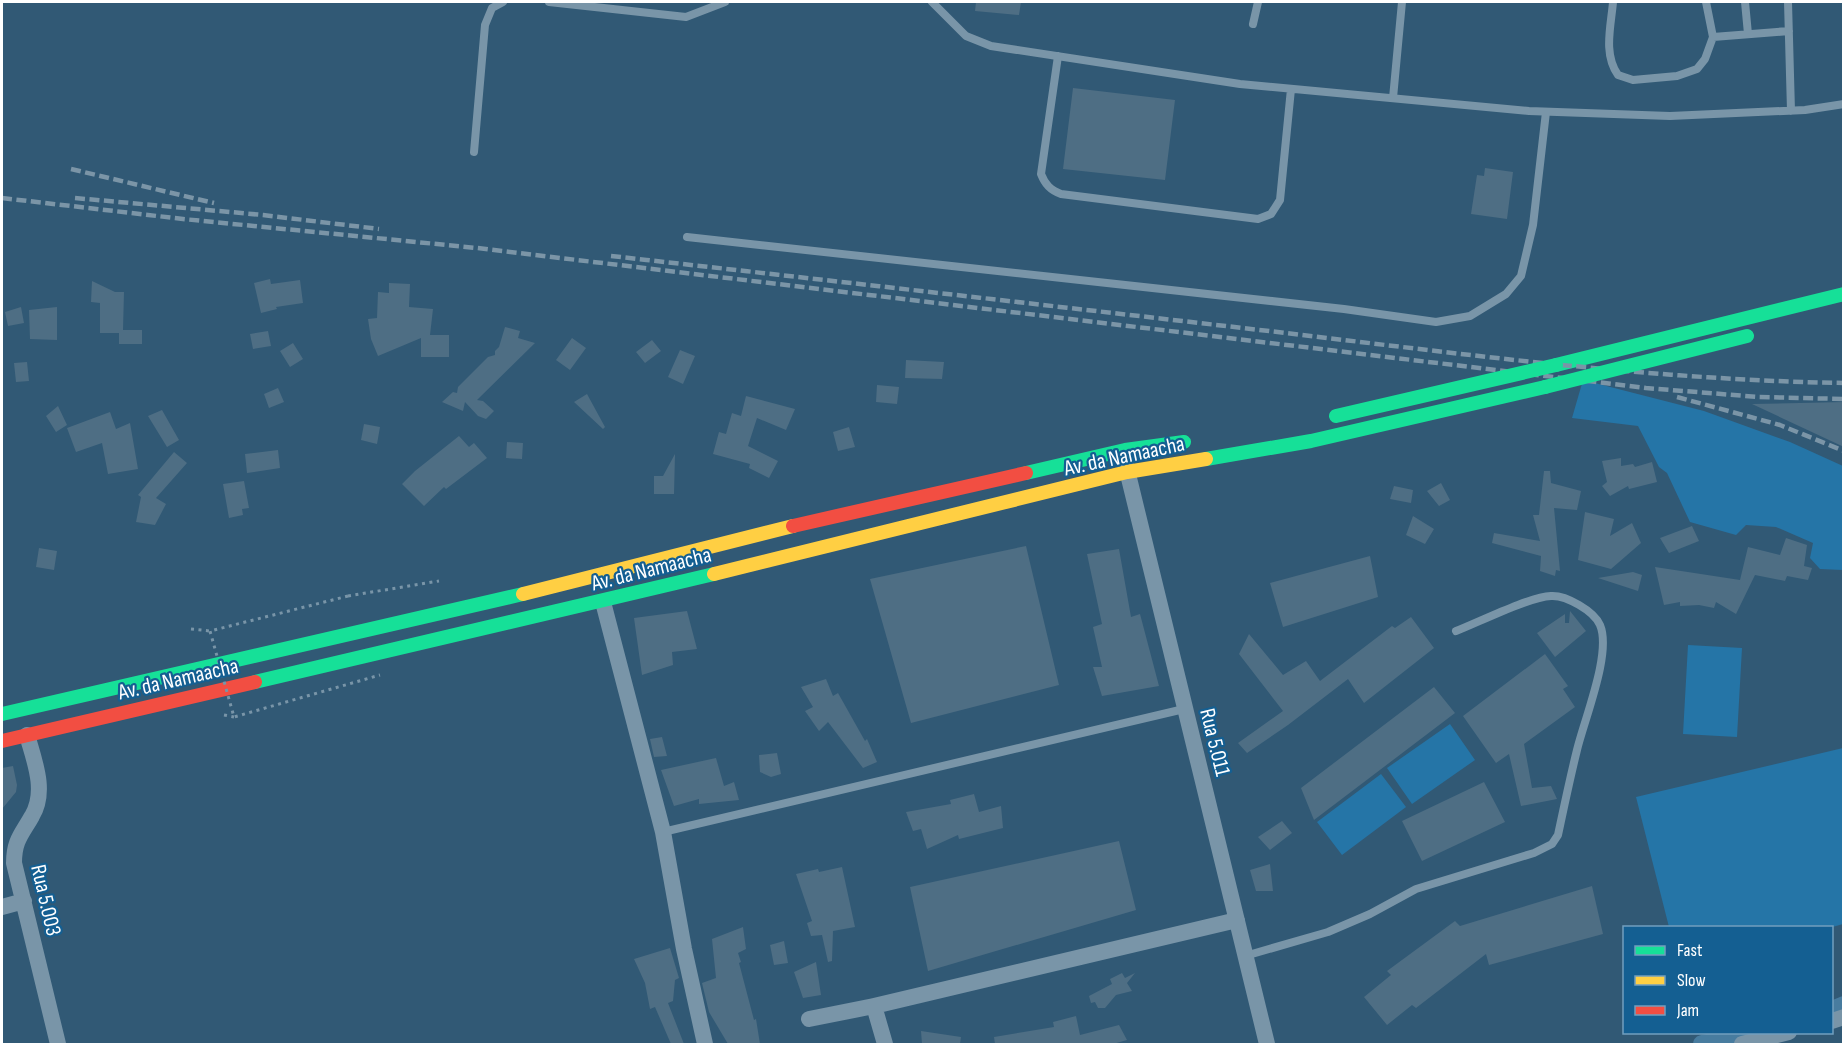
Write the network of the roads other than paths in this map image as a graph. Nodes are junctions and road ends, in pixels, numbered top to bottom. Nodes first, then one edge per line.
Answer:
1 (503, 2) edge
2 (549, 2) edge
3 (725, 2) edge
4 (932, 2) edge
5 (1257, 2) edge
6 (1402, 2) edge
7 (1612, 2) edge
8 (1706, 2) edge
9 (1745, 2) edge
10 (1788, 2) edge
11 (1253, 24) dead end
12 (1788, 31) junction
13 (1748, 34) junction
14 (1713, 37) junction
15 (1058, 56) junction
16 (1291, 89) junction
17 (1392, 98) junction
18 (1844, 104) edge
19 (1791, 111) junction
20 (1546, 112) junction
21 (474, 152) dead end
22 (687, 237) dead end
23 (1844, 294) edge
24 (1752, 335) dead end
25 (1331, 417) dead end
26 (1195, 441) dead end
27 (1125, 450) junction
28 (1127, 472) junction
29 (603, 602) junction
30 (1456, 631) dead end
31 (1184, 709) junction
32 (2, 714) edge
33 (27, 735) junction
34 (2, 741) edge
35 (663, 832) junction
36 (24, 902) junction
37 (2, 906) edge
38 (1237, 920) junction
39 (1245, 956) junction
40 (874, 1006) junction
41 (809, 1019) dead end
42 (1781, 1034) edge
43 (58, 1044) edge
44 (705, 1044) edge
45 (885, 1044) edge
46 (1267, 1044) edge
47 (1742, 1044) edge

1 - 21 lane
2 - 3 lane
4 - 15 lane
5 - 11 lane
6 - 17 lane
7 - 14 lane
8 - 14 lane
9 - 13 lane
10 - 12 lane
12 - 13 lane
12 - 19 lane
13 - 14 lane
15 - 16 lane
15 - 16 lane
16 - 17 lane
17 - 20 lane
18 - 19 lane
19 - 20 lane
20 - 22 lane
23 - 25 highway, bridge
24 - 28 highway, Av. da Namaacha, bridge
26 - 27 highway, Av. da Namaacha
27 - 28 street, Rua 5.011
27 - 32 highway, Av. da Namaacha
28 - 29 highway, Av. da Namaacha
28 - 31 street, Rua 5.011
29 - 33 highway, Av. da Namaacha
29 - 35 street
30 - 39 lane
31 - 35 lane
31 - 38 street, Rua 5.011
33 - 34 highway, Av. da Namaacha
33 - 36 street, Rua 5.003
35 - 44 street
36 - 37 street
36 - 43 street, Rua 5.003
38 - 39 street, Rua 5.011
38 - 40 street
39 - 46 street, Rua 5.011
40 - 41 street
40 - 45 street
42 - 47 street

